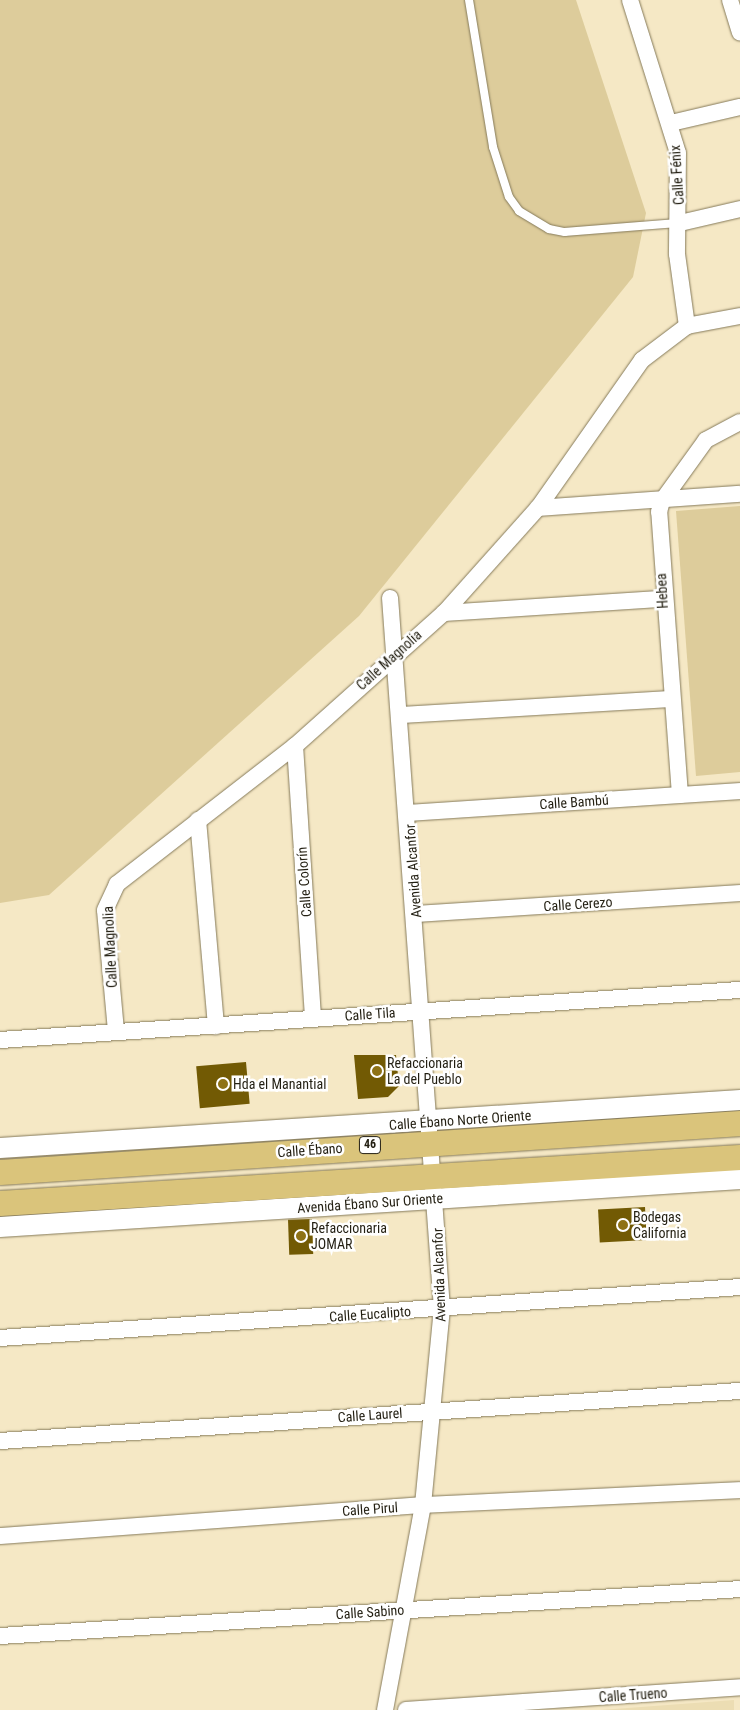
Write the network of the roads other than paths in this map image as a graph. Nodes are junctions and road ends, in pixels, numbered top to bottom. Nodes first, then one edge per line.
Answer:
1 (469, 0) edge
2 (630, 0) edge
3 (730, 0) edge
4 (740, 32) edge
5 (740, 107) edge
6 (671, 124) junction
7 (740, 209) edge
8 (680, 223) junction
9 (740, 316) edge
10 (687, 326) junction
11 (740, 422) edge
12 (740, 494) edge
13 (662, 501) junction
14 (538, 508) junction
15 (390, 598) dead end
16 (662, 599) junction
17 (444, 613) junction
18 (396, 652) junction
19 (670, 699) junction
20 (401, 715) junction
21 (295, 746) junction
22 (740, 791) edge
23 (680, 795) junction
24 (408, 813) junction
25 (198, 820) junction
26 (740, 893) edge
27 (416, 914) junction
28 (740, 990) edge
29 (420, 1010) junction
30 (313, 1018) junction
31 (216, 1026) junction
32 (116, 1031) junction
33 (0, 1040) edge
34 (740, 1100) edge
35 (740, 1123) edge
36 (430, 1132) junction
37 (0, 1148) edge
38 (740, 1157) edge
39 (0, 1172) edge
40 (434, 1174) junction
41 (740, 1180) edge
42 (436, 1198) junction
43 (0, 1203) edge
44 (0, 1227) edge
45 (740, 1287) edge
46 (442, 1309) junction
47 (0, 1338) edge
48 (740, 1391) edge
49 (434, 1410) junction
50 (0, 1441) edge
51 (740, 1490) edge
52 (423, 1505) junction
53 (0, 1536) edge
54 (740, 1589) edge
55 (405, 1610) junction
56 (0, 1636) edge
57 (740, 1687) edge
58 (385, 1710) edge
59 (406, 1710) edge

1 - 8 lane
2 - 6 street, Calle Fénix
3 - 4 street
5 - 6 street
6 - 8 street, Calle Fénix
7 - 8 street
8 - 10 street, Calle Fénix
9 - 10 street, Calle Magnolia
10 - 14 street, Calle Magnolia
11 - 13 street
12 - 13 street
13 - 14 street
13 - 16 street, Hebea
14 - 17 street, Calle Magnolia
15 - 18 street, Avenida Alcanfor
16 - 17 street
16 - 19 street, Hebea
17 - 18 street, Calle Magnolia
18 - 20 street, Avenida Alcanfor
18 - 21 street, Calle Magnolia
19 - 20 street
19 - 23 street, Hebea
20 - 24 street, Avenida Alcanfor
21 - 25 street, Calle Magnolia
21 - 30 street, Calle Colorín
22 - 23 street, Calle Bambú
23 - 24 street, Calle Bambú
24 - 27 street, Avenida Alcanfor
25 - 31 street
25 - 32 street, Calle Magnolia
26 - 27 street, Calle Cerezo
27 - 29 street, Avenida Alcanfor
28 - 29 street, Calle Tila
29 - 30 street, Calle Tila
29 - 36 street, Avenida Alcanfor
30 - 31 street, Calle Tila
31 - 32 street, Calle Tila
32 - 33 street, Calle Tila
34 - 36 street, Calle Ébano Norte Oriente
35 - 36 main road, Calle Ébano / 46
36 - 37 street, Calle Ébano Norte Oriente
36 - 39 main road, Calle Ébano / 46
36 - 40 street, Avenida Alcanfor
38 - 40 main road
40 - 42 street, Avenida Alcanfor
40 - 43 main road
41 - 42 street, Avenida Ébano Sur Oriente
42 - 44 street, Avenida Ébano Sur Oriente
42 - 46 street, Avenida Alcanfor
45 - 46 street, Calle Eucalipto
46 - 47 street, Calle Eucalipto
46 - 49 street, Avenida Alcanfor
48 - 49 street, Calle Laurel
49 - 50 street, Calle Laurel
49 - 52 street, Avenida Alcanfor
51 - 52 street, Calle Pirul
52 - 53 street, Calle Pirul
52 - 55 street, Avenida Alcanfor
54 - 55 street, Calle Sabino
55 - 56 street, Calle Sabino
55 - 58 street, Avenida Alcanfor
57 - 59 street, Calle Trueno

